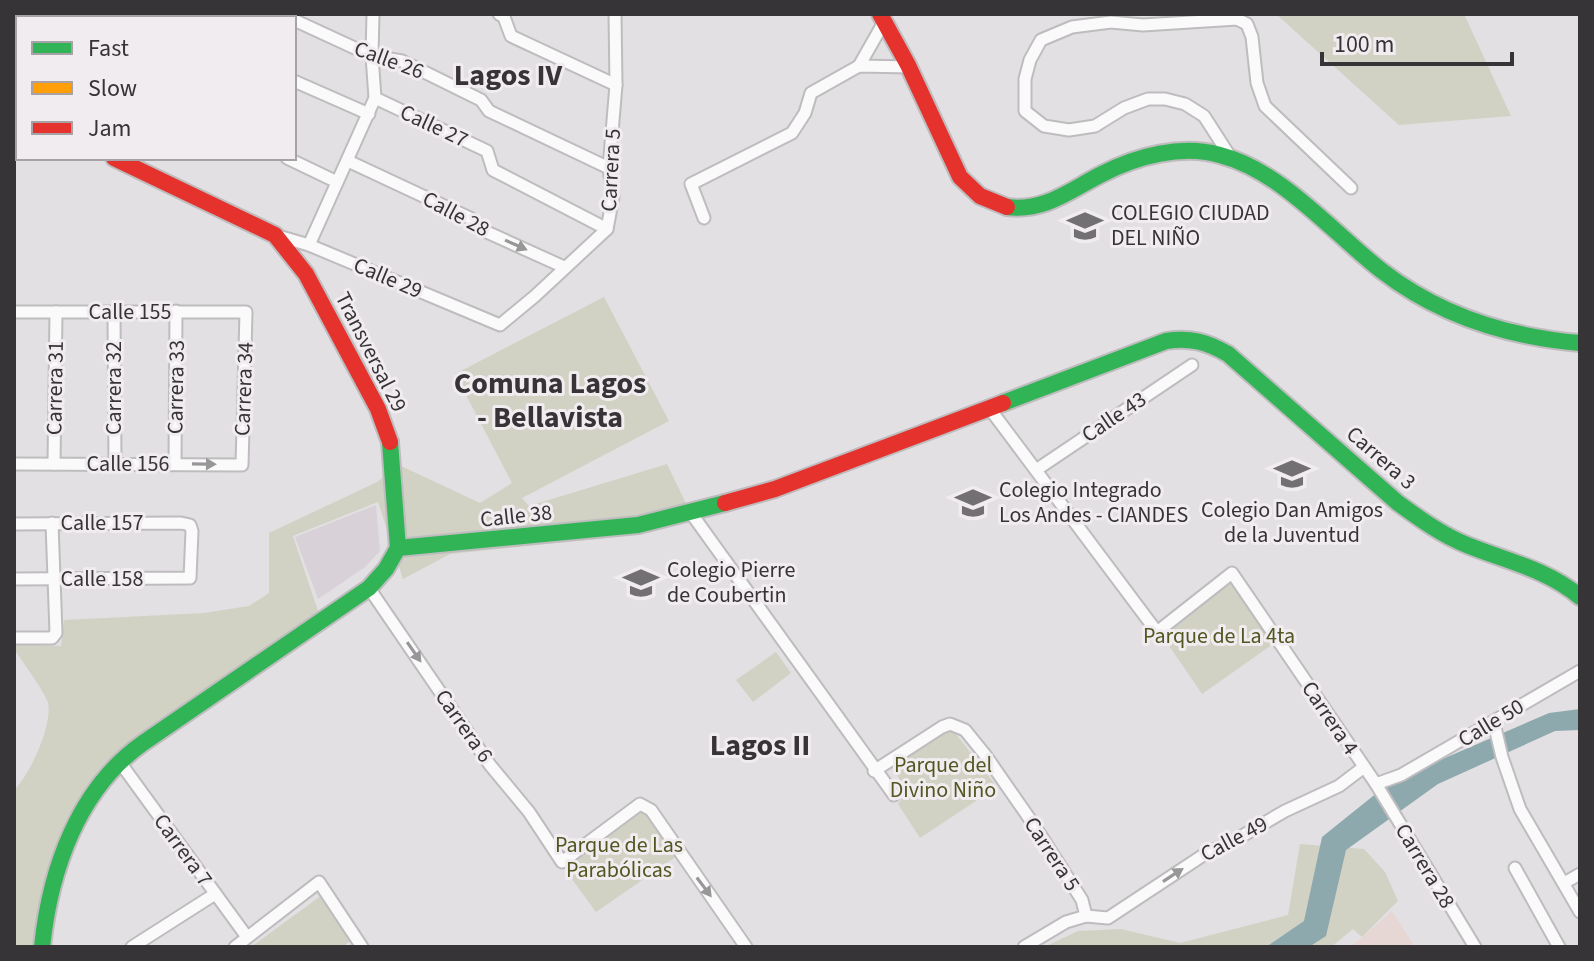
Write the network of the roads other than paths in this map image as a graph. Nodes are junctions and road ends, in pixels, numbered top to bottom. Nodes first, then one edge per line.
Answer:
1 (373, 14) edge
2 (499, 14) edge
3 (615, 14) edge
4 (882, 18) edge
5 (1146, 20) edge
6 (296, 21) edge
7 (372, 56) junction
8 (859, 66) junction
9 (910, 67) junction
10 (296, 82) edge
11 (616, 85) junction
12 (375, 98) junction
13 (369, 114) junction
14 (1232, 159) junction
15 (118, 160) edge
16 (291, 160) edge
17 (348, 161) junction
18 (609, 168) junction
19 (337, 182) junction
20 (1351, 188) dead end
21 (704, 218) dead end
22 (607, 229) junction
23 (275, 235) junction
24 (309, 245) junction
25 (564, 267) junction
26 (176, 311) junction
27 (14, 312) edge
28 (56, 312) junction
29 (114, 312) junction
30 (246, 312) joint
31 (500, 325) joint
32 (1166, 341) joint
33 (1580, 343) edge
34 (1192, 365) dead end
35 (990, 409) junction
36 (175, 463) junction
37 (14, 464) edge
38 (54, 464) junction
39 (115, 464) junction
40 (242, 465) joint
41 (1036, 470) junction
42 (691, 513) junction
43 (52, 523) junction
44 (14, 524) edge
45 (398, 548) junction
46 (190, 578) joint
47 (14, 579) edge
48 (54, 580) junction
49 (369, 588) junction
50 (1580, 597) edge
51 (14, 638) edge
52 (1580, 671) edge
53 (1495, 728) junction
54 (119, 761) junction
55 (1364, 767) junction
56 (874, 771) junction
57 (1377, 787) junction
58 (894, 795) dead end
59 (1515, 868) dead end
60 (1580, 874) edge
61 (1564, 883) junction
62 (215, 894) junction
63 (1580, 912) edge
64 (1086, 916) junction
65 (247, 937) junction
66 (42, 947) edge
67 (132, 947) edge
68 (235, 947) edge
69 (362, 947) edge
70 (746, 947) edge
71 (1024, 947) edge
72 (1475, 947) edge
73 (1559, 947) edge

1 - 7 street
2 - 11 street
3 - 11 street, Carrera 5
4 - 8 street
4 - 9 main road
5 - 14 street
5 - 20 street
6 - 7 street, Calle 26
7 - 12 street
7 - 18 street, Calle 26
8 - 9 street
8 - 21 street
9 - 14 main road
10 - 13 street, Calle 27
11 - 18 street, Carrera 5
12 - 13 street
12 - 22 street, Calle 27
13 - 17 street
14 - 33 main road
15 - 23 main road
16 - 19 street
17 - 19 street
17 -> 25 street, Calle 28
18 - 22 street, Carrera 5
19 - 24 street
22 - 25 street, Carrera 5
23 - 24 street, Calle 29
23 - 45 main road, Transversal 29
24 - 31 street, Calle 29
25 - 31 street, Carrera 5
26 - 29 street, Calle 155
26 - 30 street, Calle 155
26 - 36 street, Carrera 33
27 - 28 street, Calle 155
28 - 29 street, Calle 155
28 - 38 street, Carrera 31
29 - 39 street, Carrera 32
30 - 40 street, Carrera 34
32 - 35 main road, Calle 38
32 - 50 main road, Carrera 3
34 - 41 street, Calle 43
35 - 41 street
35 - 42 main road, Calle 38
36 - 39 street, Calle 156
36 -> 40 street, Calle 156
37 - 38 street, Calle 156
38 - 39 street, Calle 156
41 - 55 street, Carrera 4
42 - 45 main road, Calle 38
42 - 56 street
43 - 44 street, Calle 157
43 - 46 street, Calle 157
43 - 48 street
45 - 49 main road
46 - 48 street, Calle 158
47 - 48 street, Calle 158
48 - 51 street
49 - 54 main road
49 -> 70 street, Carrera 6
52 - 53 street, Calle 50
53 - 57 street, Calle 50
53 - 61 street
54 - 62 street, Carrera 7
54 - 66 main road
55 - 57 street, Carrera 4
64 -> 55 street, Calle 49
56 - 58 street
56 - 64 street, Carrera 5
57 - 72 street, Carrera 28
59 - 73 street
60 - 61 street
61 - 63 street
62 - 65 street, Carrera 7
62 - 67 street
64 - 71 street
65 - 68 street
65 - 69 street

